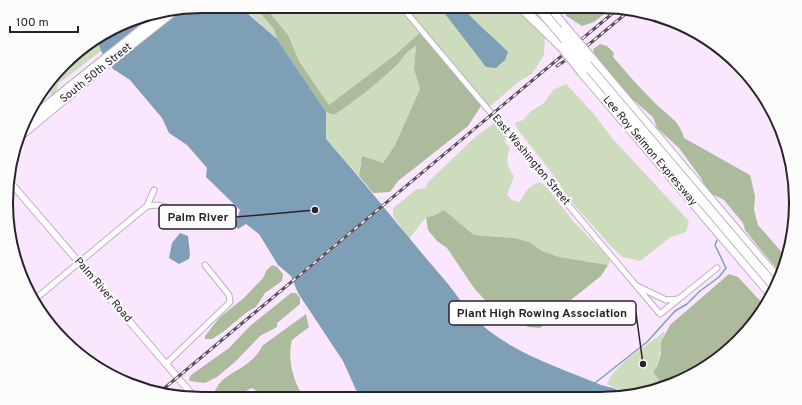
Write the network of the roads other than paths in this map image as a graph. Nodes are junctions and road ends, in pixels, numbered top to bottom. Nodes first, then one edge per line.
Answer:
1 (407, 13) edge
2 (527, 13) edge
3 (534, 13) edge
4 (543, 13) edge
5 (554, 13) edge
6 (166, 17) edge
7 (155, 19) edge
8 (554, 39) junction
9 (101, 64) junction
10 (35, 115) edge
11 (27, 130) edge
12 (14, 186) edge
13 (154, 190) dead end
14 (147, 206) junction
15 (197, 215) dead end
16 (79, 262) junction
17 (205, 265) dead end
18 (717, 268) dead end
19 (775, 276) edge
20 (771, 282) edge
21 (634, 284) junction
22 (767, 290) edge
23 (38, 297) edge
24 (678, 299) junction
25 (166, 364) junction
26 (190, 392) edge

1 - 21 street, East Washington Street
2 - 8 highway
3 - 8 highway, Lee Roy Selmon Expressway
4 - 20 highway, bridge
5 - 19 highway, Lee Roy Selmon Expressway, bridge
6 - 9 main road, South 50th Street
7 - 9 main road, South 50th Street
8 - 22 highway, Lee Roy Selmon Expressway, bridge
9 - 10 main road, South 50th Street
9 - 11 main road, South 50th Street
12 - 16 street, Palm River Road
13 - 14 street
14 - 15 street
14 - 16 street
16 - 23 street
16 - 25 street, Palm River Road
17 - 25 street
18 - 24 street
21 - 24 street
21 - 24 street, East Washington Street
25 - 26 street, Palm River Road

